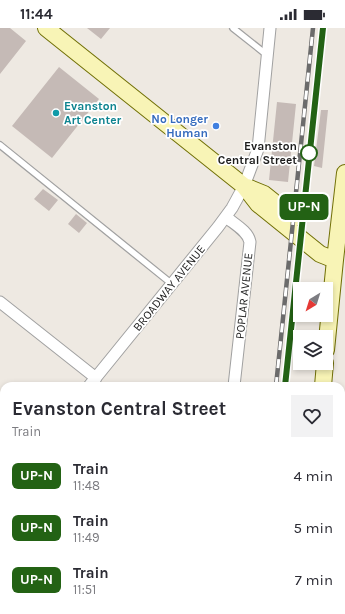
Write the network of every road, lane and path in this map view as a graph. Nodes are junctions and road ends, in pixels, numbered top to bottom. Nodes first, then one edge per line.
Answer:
1 (46, 28) edge
2 (233, 28) edge
3 (270, 28) edge
4 (266, 55) junction
5 (0, 146) edge
6 (345, 172) edge
7 (244, 186) junction
8 (226, 217) junction
9 (340, 264) edge
10 (172, 284) junction
11 (0, 302) edge
12 (329, 330) edge
13 (324, 370) edge
14 (93, 382) edge
15 (234, 382) edge
16 (323, 382) edge

1 - 7 main road
2 - 4 lane
3 - 4 street
4 - 7 street
5 - 10 lane
6 - 9 main road
7 - 8 street, BROADWAY AVENUE
7 - 9 main road
8 - 10 street, BROADWAY AVENUE
8 - 15 street, POPLAR AVENUE
9 - 12 main road
10 - 14 street, BROADWAY AVENUE
11 - 14 street
13 - 16 main road

